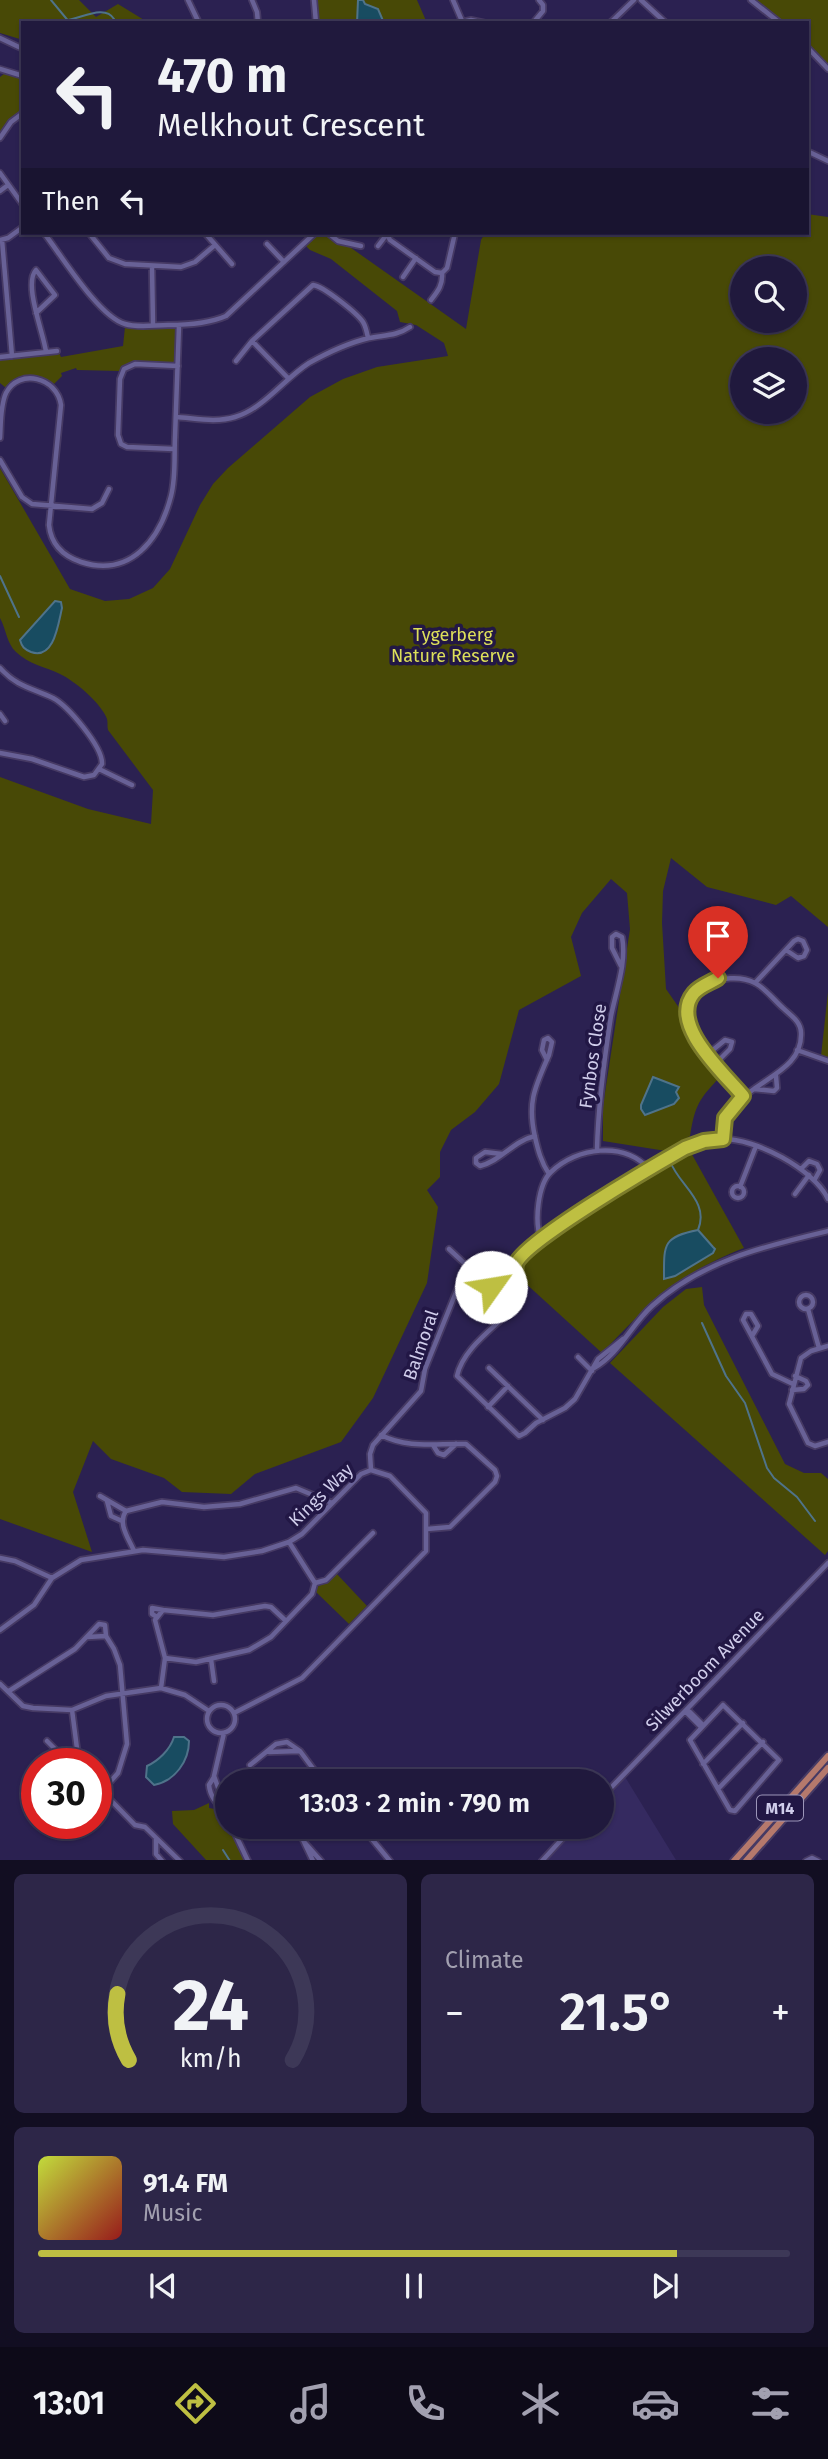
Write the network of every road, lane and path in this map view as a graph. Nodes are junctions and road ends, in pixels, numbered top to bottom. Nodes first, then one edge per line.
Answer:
1 (188, 0) edge
2 (252, 0) edge
3 (314, 0) edge
4 (453, 0) edge
5 (539, 0) edge
6 (634, 0) edge
7 (641, 0) edge
8 (751, 0) edge
9 (198, 21) edge
10 (258, 21) edge
11 (316, 21) edge
12 (460, 21) edge
13 (535, 21) edge
14 (612, 21) edge
15 (664, 21) edge
16 (777, 21) edge
17 (0, 38) edge
18 (21, 47) edge
19 (809, 49) edge
20 (0, 69) edge
21 (828, 69) edge
22 (21, 75) edge
23 (21, 114) edge
24 (0, 138) edge
25 (809, 152) edge
26 (828, 161) edge
27 (0, 173) edge
28 (8, 185) junction
29 (0, 191) edge
30 (21, 202) edge
31 (21, 228) edge
32 (46, 235) edge
33 (91, 235) edge
34 (207, 235) edge
35 (313, 235) edge
36 (330, 235) edge
37 (386, 235) edge
38 (388, 235) edge
39 (455, 235) edge
40 (1, 240) edge
41 (267, 244) dead end
42 (215, 245) junction
43 (361, 246) dead end
44 (378, 246) dead end
45 (416, 258) junction
46 (284, 262) junction
47 (232, 264) dead end
48 (152, 266) junction
49 (442, 273) junction
50 (402, 277) dead end
51 (431, 300) dead end
52 (36, 313) junction
53 (153, 325) junction
54 (179, 325) junction
55 (410, 327) dead end
56 (368, 338) junction
57 (252, 341) junction
58 (57, 351) dead end
59 (46, 352) junction
60 (12, 356) junction
61 (0, 357) edge
62 (236, 361) dead end
63 (178, 366) junction
64 (288, 378) junction
65 (176, 417) junction
66 (0, 438) edge
67 (174, 449) junction
68 (0, 460) edge
69 (109, 489) dead end
70 (51, 506) junction
71 (0, 668) edge
72 (0, 714) edge
73 (5, 721) dead end
74 (0, 752) edge
75 (99, 769) junction
76 (132, 785) dead end
77 (709, 949) junction
78 (786, 950) junction
79 (621, 966) junction
80 (718, 978) junction
81 (755, 982) junction
82 (797, 1050) junction
83 (708, 1054) junction
84 (547, 1060) dead end
85 (828, 1061) edge
86 (715, 1064) junction
87 (776, 1076) junction
88 (754, 1089) junction
89 (743, 1096) junction
90 (535, 1136) junction
91 (723, 1139) junction
92 (756, 1146) junction
93 (597, 1150) junction
94 (502, 1154) junction
95 (649, 1169) junction
96 (801, 1169) junction
97 (549, 1174) junction
98 (809, 1175) junction
99 (815, 1179) junction
100 (740, 1187) dead end
101 (795, 1194) dead end
102 (828, 1199) edge
103 (828, 1231) edge
104 (541, 1238) junction
105 (449, 1249) dead end
106 (467, 1265) junction
107 (808, 1308) dead end
108 (504, 1317) dead end
109 (752, 1336) junction
110 (828, 1346) edge
111 (819, 1348) junction
112 (578, 1357) dead end
113 (489, 1368) dead end
114 (592, 1370) junction
115 (795, 1376) junction
116 (508, 1386) junction
117 (792, 1387) junction
118 (488, 1407) junction
119 (543, 1420) junction
120 (381, 1435) junction
121 (828, 1442) edge
122 (457, 1444) junction
123 (433, 1446) junction
124 (371, 1470) junction
125 (100, 1496) dead end
126 (107, 1501) junction
127 (332, 1503) junction
128 (126, 1511) junction
129 (121, 1521) junction
130 (427, 1529) junction
131 (373, 1532) dead end
132 (289, 1542) junction
133 (134, 1551) junction
134 (0, 1558) edge
135 (828, 1563) edge
136 (52, 1578) junction
137 (315, 1583) junction
138 (163, 1610) junction
139 (157, 1617) junction
140 (286, 1620) junction
141 (0, 1630) edge
142 (106, 1636) junction
143 (87, 1637) junction
144 (165, 1658) junction
145 (211, 1659) junction
146 (214, 1681) dead end
147 (0, 1684) edge
148 (160, 1688) junction
149 (9, 1691) junction
150 (123, 1693) junction
151 (72, 1710) junction
152 (686, 1710) junction
153 (209, 1711) junction
154 (234, 1713) junction
155 (743, 1723) junction
156 (701, 1725) junction
157 (217, 1732) junction
158 (224, 1733) junction
159 (47, 1741) dead end
160 (763, 1742) junction
161 (54, 1748) edge
162 (76, 1748) edge
163 (219, 1749) junction
164 (828, 1756) edge
165 (703, 1764) junction
166 (250, 1765) dead end
167 (828, 1768) edge
168 (313, 1769) edge
169 (214, 1776) junction
170 (215, 1779) edge
171 (112, 1780) edge
172 (614, 1785) edge
173 (718, 1789) junction
174 (215, 1796) edge
175 (112, 1801) edge
176 (155, 1837) junction
177 (238, 1839) edge
178 (302, 1839) edge
179 (372, 1839) edge
180 (562, 1839) edge
181 (303, 1842) junction
182 (162, 1860) edge
183 (180, 1860) edge
184 (248, 1860) edge
185 (313, 1860) edge
186 (321, 1860) edge
187 (390, 1860) edge
188 (542, 1860) edge
189 (734, 1860) edge
190 (746, 1860) edge
191 (806, 1860) edge
192 (818, 1860) edge

1 - 9 street
2 - 10 street
3 - 11 street
4 - 12 street
5 - 13 street
6 - 14 street
7 - 15 street
8 - 16 street
17 - 18 street
19 - 21 street
20 - 22 street
23 - 24 street
25 - 26 street
27 - 28 street
28 - 29 street
28 - 30 street
31 - 40 street
32 - 53 street
33 - 48 street
34 - 42 street
35 - 46 street
36 - 43 street
37 - 44 street
38 - 45 street
39 - 49 street
40 - 60 street
41 - 46 street
42 - 47 street
42 - 48 street
45 - 49 street
45 - 50 street
46 - 54 street
48 - 53 street
49 - 51 street
52 - 52 street
52 - 59 street
53 - 54 street
54 - 63 street
55 - 56 street
56 - 57 street
56 - 64 street
57 - 62 street
57 - 64 street
58 - 59 street
59 - 60 street
60 - 61 street
63 - 65 street
63 - 67 street
64 - 65 street
65 - 67 street
66 - 70 street
67 - 70 street
68 - 70 street
69 - 70 street
71 - 75 street
72 - 73 street
74 - 75 street
75 - 76 street
77 - 77 street
77 - 80 street
78 - 78 street
78 - 81 street
79 - 79 street, Fynbos Close
79 - 93 street, Fynbos Close
80 - 81 street
80 - 83 street
81 - 82 street
82 - 85 street
82 - 87 street
83 - 86 street
83 - 86 street
84 - 90 street
86 - 89 street
87 - 88 street
87 - 88 street
88 - 89 street
89 - 91 street
90 - 94 street
90 - 97 street
91 - 92 street
91 - 95 street
92 - 96 street
92 - 100 street
93 - 95 street
93 - 97 street
94 - 94 street
95 - 104 street
96 - 98 street
96 - 99 street
97 - 104 street
98 - 99 street
98 - 101 street
99 - 102 street
103 - 114 street
104 - 106 street
105 - 106 street
106 - 120 street, Balmoral
107 - 111 street
108 - 118 street
109 - 109 street
109 - 117 street
110 - 111 street
111 - 115 street
112 - 114 street
113 - 116 street
114 - 119 street
115 - 117 street
115 - 117 street
116 - 118 street
116 - 119 street
117 - 121 street
118 - 119 street
120 - 123 street
120 - 124 street
122 - 123 street
122 - 123 street
122 - 130 street
124 - 127 street, Kings Way
124 - 130 street, Kings Way
125 - 126 street
126 - 128 street
126 - 129 street
127 - 128 street
127 - 132 street, Kings Way
128 - 129 street
129 - 133 street
130 - 154 street
131 - 137 street
132 - 133 street, Kings Way
132 - 137 street
133 - 136 street, Kings Way
134 - 136 street
135 - 152 street, Silwerboom Avenue
136 - 141 street, Kings Way
137 - 140 street
138 - 139 street
138 - 139 street
138 - 140 street
139 - 144 street
140 - 145 street
142 - 143 street
142 - 143 street
142 - 150 street
143 - 149 street
144 - 145 street
144 - 148 street
145 - 146 street
147 - 149 street
148 - 150 street
148 - 153 street
149 - 151 street
150 - 151 street
150 - 171 street
151 - 162 street
152 - 156 street
152 - 172 street, Silwerboom Avenue
153 - 154 street
153 - 157 street
154 - 158 street
155 - 156 street
155 - 160 street
155 - 165 street
156 - 165 street
157 - 158 street
157 - 163 street
158 - 163 street
159 - 161 street
160 - 173 street
160 - 173 street
163 - 169 street
164 - 189 main road, M14
165 - 173 street
166 - 168 street
167 - 190 main road, M14
169 - 170 street
169 - 174 street
175 - 176 street
176 - 182 street
176 - 183 street
177 - 184 street
178 - 181 street
179 - 187 street
180 - 188 street
181 - 185 street
181 - 186 street
191 - 192 street

